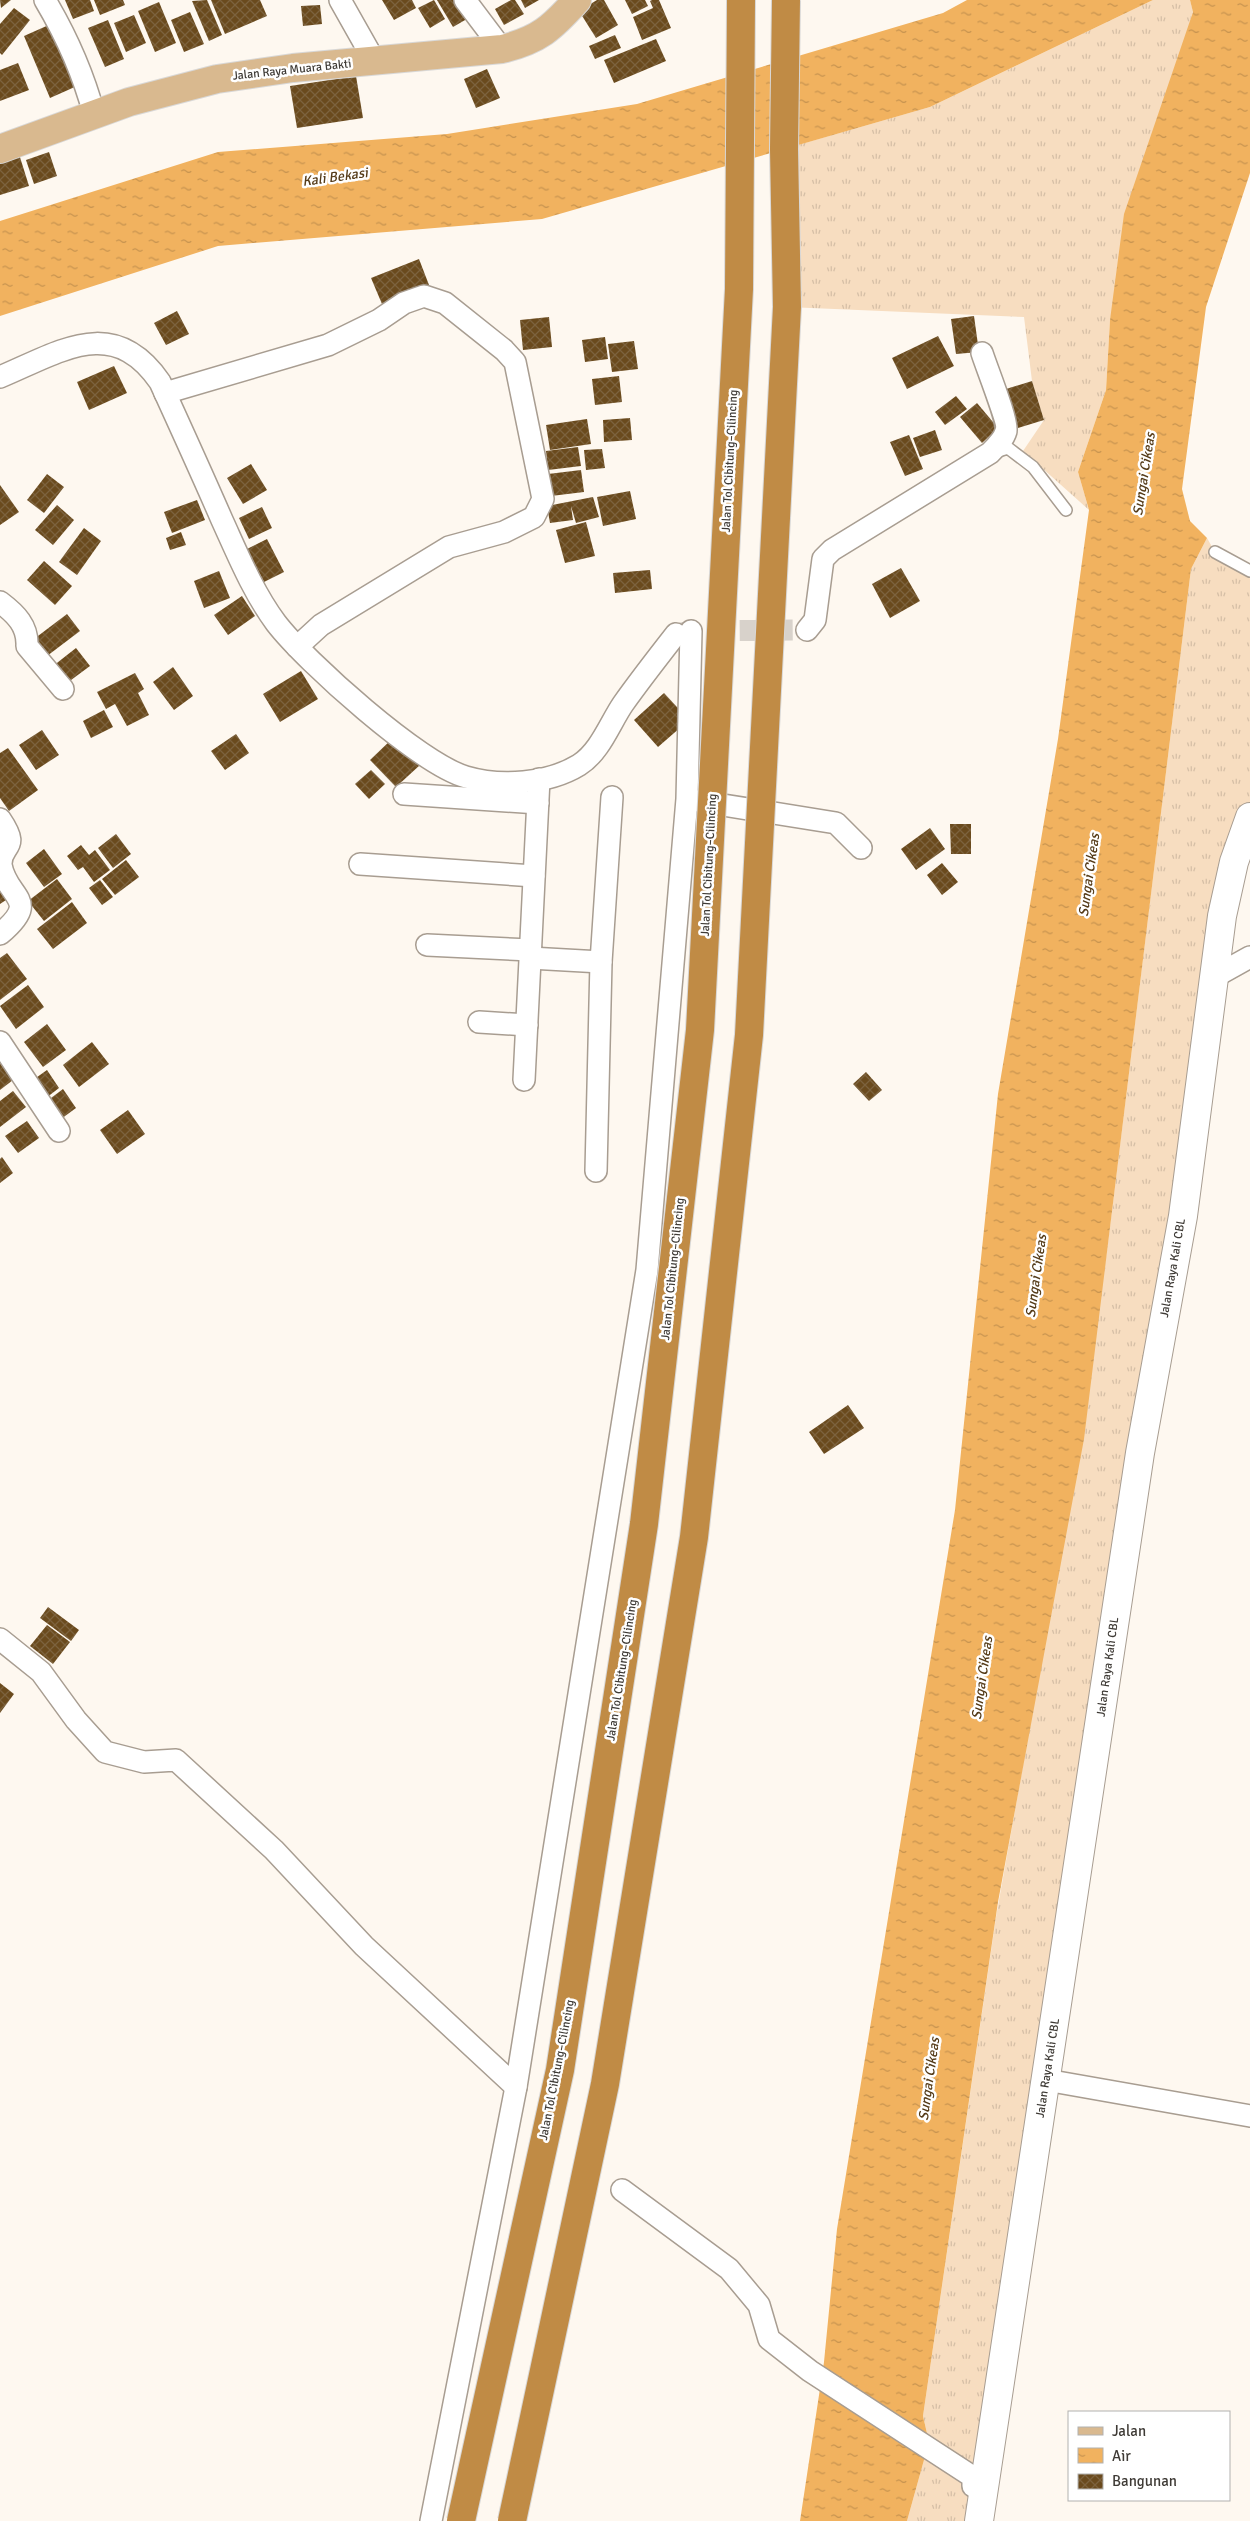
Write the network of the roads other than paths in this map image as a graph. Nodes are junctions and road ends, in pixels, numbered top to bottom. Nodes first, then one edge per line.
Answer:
1 (45, 0) edge
2 (340, 0) edge
3 (465, 0) edge
4 (577, 0) edge
5 (741, 0) edge
6 (786, 0) edge
7 (502, 50) junction
8 (375, 62) junction
9 (94, 114) junction
10 (0, 149) edge
11 (982, 353) dead end
12 (0, 377) edge
13 (165, 393) junction
14 (990, 453) junction
15 (1066, 510) dead end
16 (1215, 552) dead end
17 (1250, 571) edge
18 (0, 602) edge
19 (807, 630) dead end
20 (297, 647) junction
21 (63, 689) dead end
22 (539, 779) junction
23 (404, 794) dead end
24 (612, 796) dead end
25 (687, 800) junction
26 (538, 803) junction
27 (1250, 817) edge
28 (0, 819) edge
29 (861, 848) dead end
30 (360, 864) dead end
31 (534, 876) junction
32 (0, 934) edge
33 (427, 945) dead end
34 (531, 954) junction
35 (1250, 957) edge
36 (601, 962) junction
37 (1214, 977) junction
38 (479, 1022) dead end
39 (527, 1025) junction
40 (0, 1042) edge
41 (524, 1080) dead end
42 (59, 1130) dead end
43 (596, 1171) dead end
44 (0, 1639) edge
45 (1046, 2080) junction
46 (516, 2087) junction
47 (1250, 2116) edge
48 (622, 2190) dead end
49 (973, 2481) dead end
50 (431, 2521) edge
51 (461, 2521) edge
52 (512, 2521) edge
53 (979, 2521) edge

1 - 9 street
2 - 8 street
3 - 7 street
4 - 7 main road, Jalan Raya Muara Bakti
5 - 51 highway, Jalan Tol Cibitung–Cilincing, bridge
6 - 52 highway, bridge
7 - 8 main road, Jalan Raya Muara Bakti
8 - 9 main road, Jalan Raya Muara Bakti
9 - 10 main road, Jalan Raya Muara Bakti
11 - 14 street
12 - 13 street
13 - 20 street
13 - 20 street
14 - 15 lane
14 - 19 street
16 - 17 lane
18 - 21 street
20 - 22 street
22 - 25 street
22 - 26 street
23 - 26 street
24 - 36 street
25 - 29 street
25 - 46 street
26 - 31 street
27 - 37 street, Jalan Raya Kali CBL
28 - 32 street
30 - 31 street
31 - 34 street
33 - 34 street
34 - 36 street
34 - 39 street
35 - 37 street
36 - 43 street
37 - 45 street, Jalan Raya Kali CBL
38 - 39 street
39 - 41 street
40 - 42 street
44 - 46 street
45 - 47 street
45 - 53 street, Jalan Raya Kali CBL
46 - 50 street
48 - 49 street

